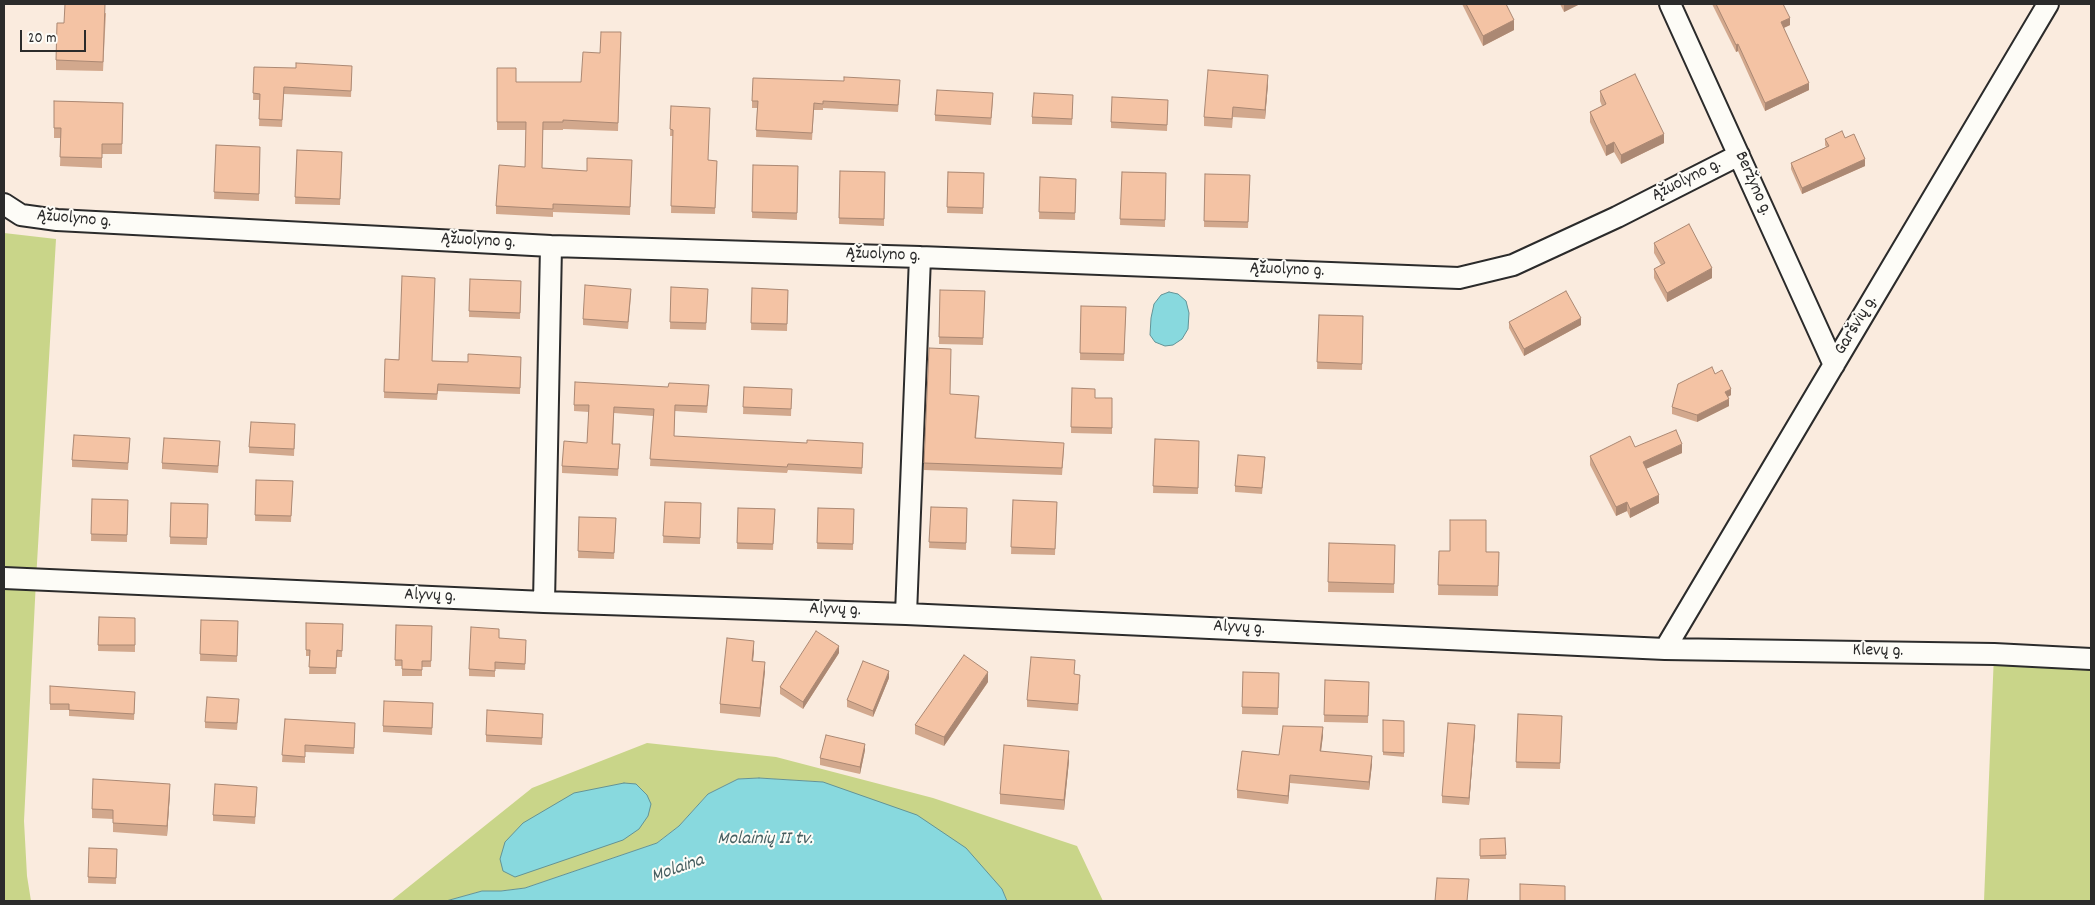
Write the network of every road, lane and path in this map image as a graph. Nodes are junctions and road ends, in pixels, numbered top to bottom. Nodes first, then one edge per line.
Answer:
1 (1670, 4) edge
2 (2048, 4) edge
3 (1739, 155) junction
4 (4, 204) edge
5 (551, 246) junction
6 (920, 257) junction
7 (1834, 365) junction
8 (4, 578) edge
9 (544, 602) junction
10 (906, 614) junction
11 (1665, 649) junction
12 (2091, 659) edge

1 - 3 street, Beržyno g.
2 - 7 street, Garšvių g.
3 - 6 street, Ąžuolyno g.
3 - 7 street, Beržyno g.
4 - 5 street, Ąžuolyno g.
5 - 6 street, Ąžuolyno g.
5 - 9 street
6 - 10 street
7 - 11 street, Garšvių g.
8 - 9 street, Alyvų g.
9 - 10 street, Alyvų g.
10 - 11 street, Alyvų g.
11 - 12 street, Klevų g.

